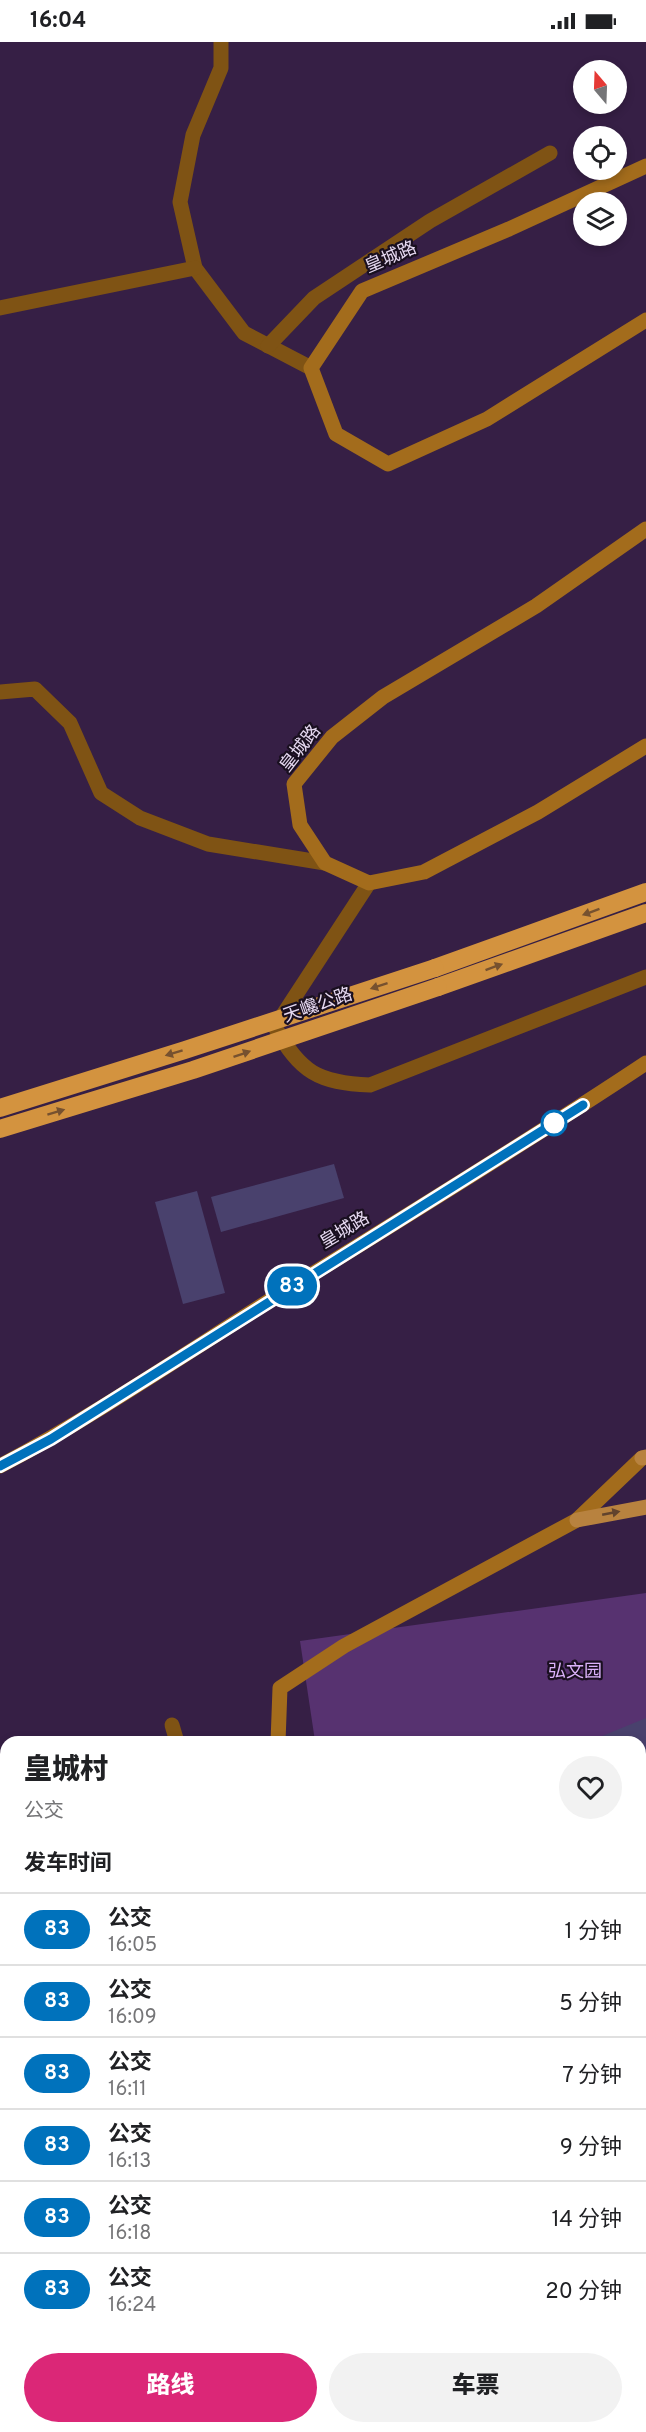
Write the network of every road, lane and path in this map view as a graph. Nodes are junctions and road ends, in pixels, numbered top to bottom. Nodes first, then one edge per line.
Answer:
1 (221, 42) edge
2 (550, 153) dead end
3 (646, 166) edge
4 (195, 268) junction
5 (0, 308) edge
6 (646, 320) edge
7 (268, 346) junction
8 (311, 368) junction
9 (646, 529) edge
10 (0, 692) edge
11 (646, 746) edge
12 (325, 863) junction
13 (369, 883) junction
14 (646, 892) edge
15 (646, 913) edge
16 (646, 977) edge
17 (646, 1063) edge
18 (0, 1108) edge
19 (0, 1129) edge
20 (644, 1457) edge
21 (0, 1466) edge
22 (646, 1507) edge
23 (577, 1520) junction
24 (172, 1725) dead end
25 (175, 1736) edge
26 (278, 1736) edge

1 - 4 street
2 - 7 street
3 - 8 street, 皇城路
4 - 5 street
4 - 7 street
6 - 8 street
7 - 8 street
9 - 12 street, 皇城路
10 - 12 street
11 - 13 street
12 - 13 street
13 - 16 street
14 -> 18 highway, 天巉公路, bridge
19 -> 15 highway, 天巉公路, bridge
17 - 21 street, 皇城路
20 - 23 street
23 -> 22 main road
23 - 26 street
24 - 25 street

